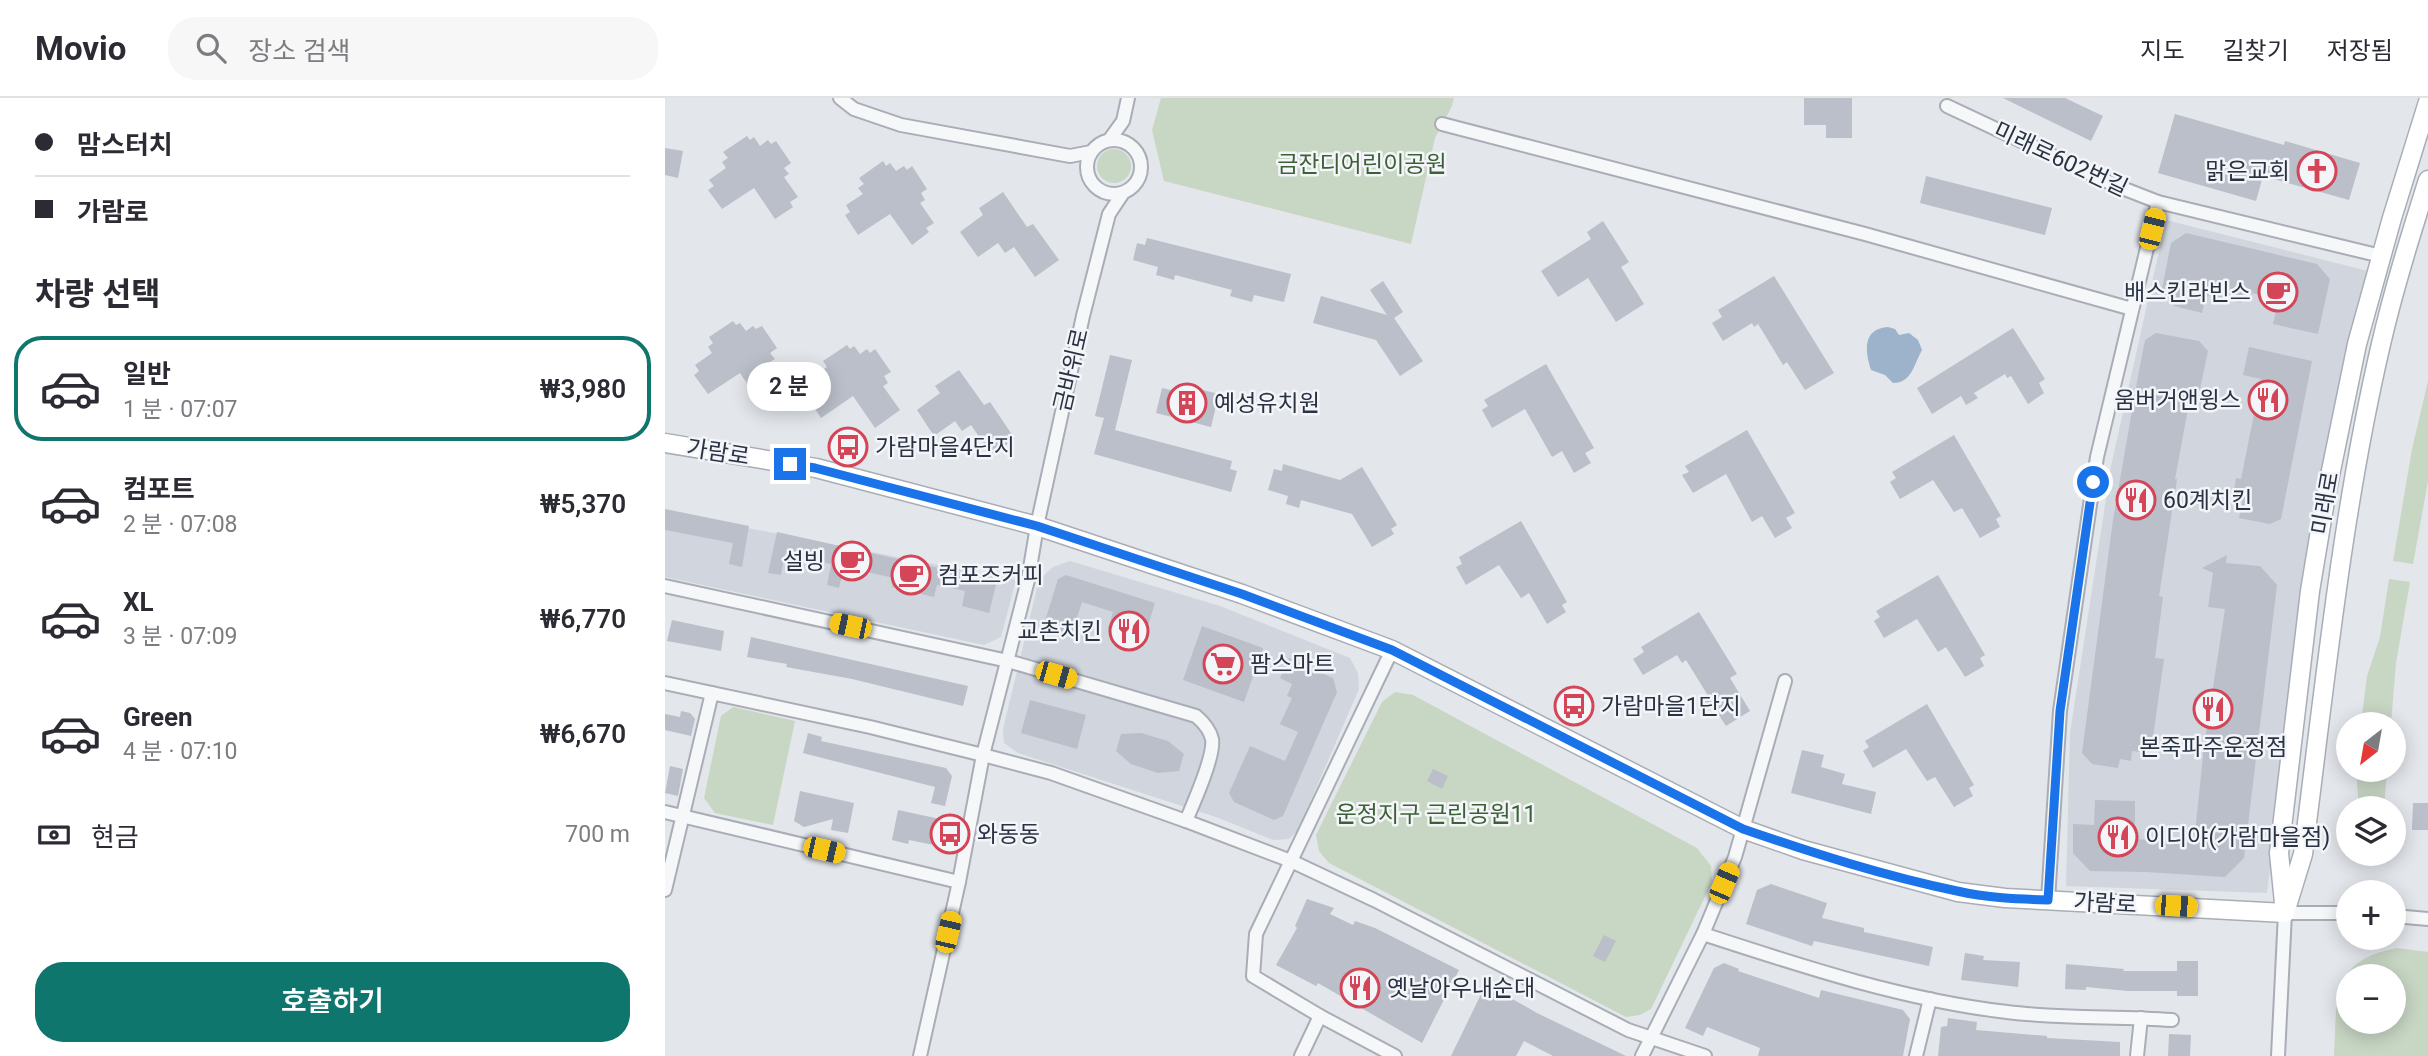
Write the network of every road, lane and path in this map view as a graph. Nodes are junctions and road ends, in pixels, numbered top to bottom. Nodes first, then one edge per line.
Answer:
1 (840, 98) edge
2 (1128, 98) edge
3 (2428, 102) edge
4 (1947, 106) dead end
5 (1123, 121) junction
6 (1442, 124) dead end
7 (1111, 139) junction
8 (1131, 145) junction
9 (1091, 152) junction
10 (1070, 156) junction
11 (1087, 169) junction
12 (2428, 180) edge
13 (1101, 191) junction
14 (1123, 193) junction
15 (2158, 202) junction
16 (1109, 214) junction
17 (2381, 256) junction
18 (2132, 309) junction
19 (665, 443) edge
20 (1037, 526) junction
21 (665, 586) edge
22 (1392, 650) junction
23 (1008, 661) junction
24 (1785, 681) dead end
25 (665, 683) edge
26 (712, 693) junction
27 (983, 755) junction
28 (665, 812) edge
29 (684, 816) junction
30 (1187, 821) junction
31 (1743, 829) junction
32 (1291, 861) junction
33 (959, 882) junction
34 (665, 890) edge
35 (2048, 900) junction
36 (2285, 913) junction
37 (2336, 913) edge
38 (2406, 917) edge
39 (2428, 919) edge
40 (1703, 934) junction
41 (1930, 999) junction
42 (1320, 1016) junction
43 (2141, 1018) junction
44 (2172, 1020) dead end
45 (1651, 1037) junction
46 (920, 1056) edge
47 (1301, 1056) edge
48 (1395, 1056) edge
49 (1642, 1056) edge
50 (1705, 1056) edge
51 (1916, 1056) edge
52 (2137, 1056) edge
53 (2278, 1056) edge

1 - 10 street
2 - 5 street
3 - 17 street, 미래로
4 - 15 street, 미래로602번길
5 - 7 street
5 - 8 street
6 - 18 street
7 - 8 street
7 - 9 street
8 - 14 street
9 - 10 street
9 - 11 street
10 - 11 street
11 - 13 street
12 - 36 street, 미래로
13 - 14 street
13 - 16 street
14 - 16 street
15 - 17 street, 미래로602번길
15 - 18 street
16 - 20 street, 금바위로
17 - 36 street, 미래로
18 - 35 street
19 - 20 street, 가람로
20 - 22 street, 가람로
20 - 23 street, 금바위로
21 - 23 street
22 - 31 street, 가람로
22 - 32 street
23 - 27 street, 금바위로
23 - 30 street
24 - 31 street
25 - 26 street
26 - 27 street
26 - 29 street
27 - 30 street
27 - 33 street, 금바위로
28 - 29 street
29 - 33 street
29 - 34 street
30 - 32 street
31 - 35 street, 가람로
31 - 40 street
32 - 42 street
32 - 45 street
33 - 46 street, 금바위로
35 - 36 street, 가람로
36 - 37 street
36 - 53 street, 미래로
38 - 39 street
40 - 41 street
40 - 45 street
41 - 43 street
41 - 51 street
42 - 47 street
42 - 48 street
43 - 44 street
43 - 52 street
45 - 49 street
45 - 50 street

